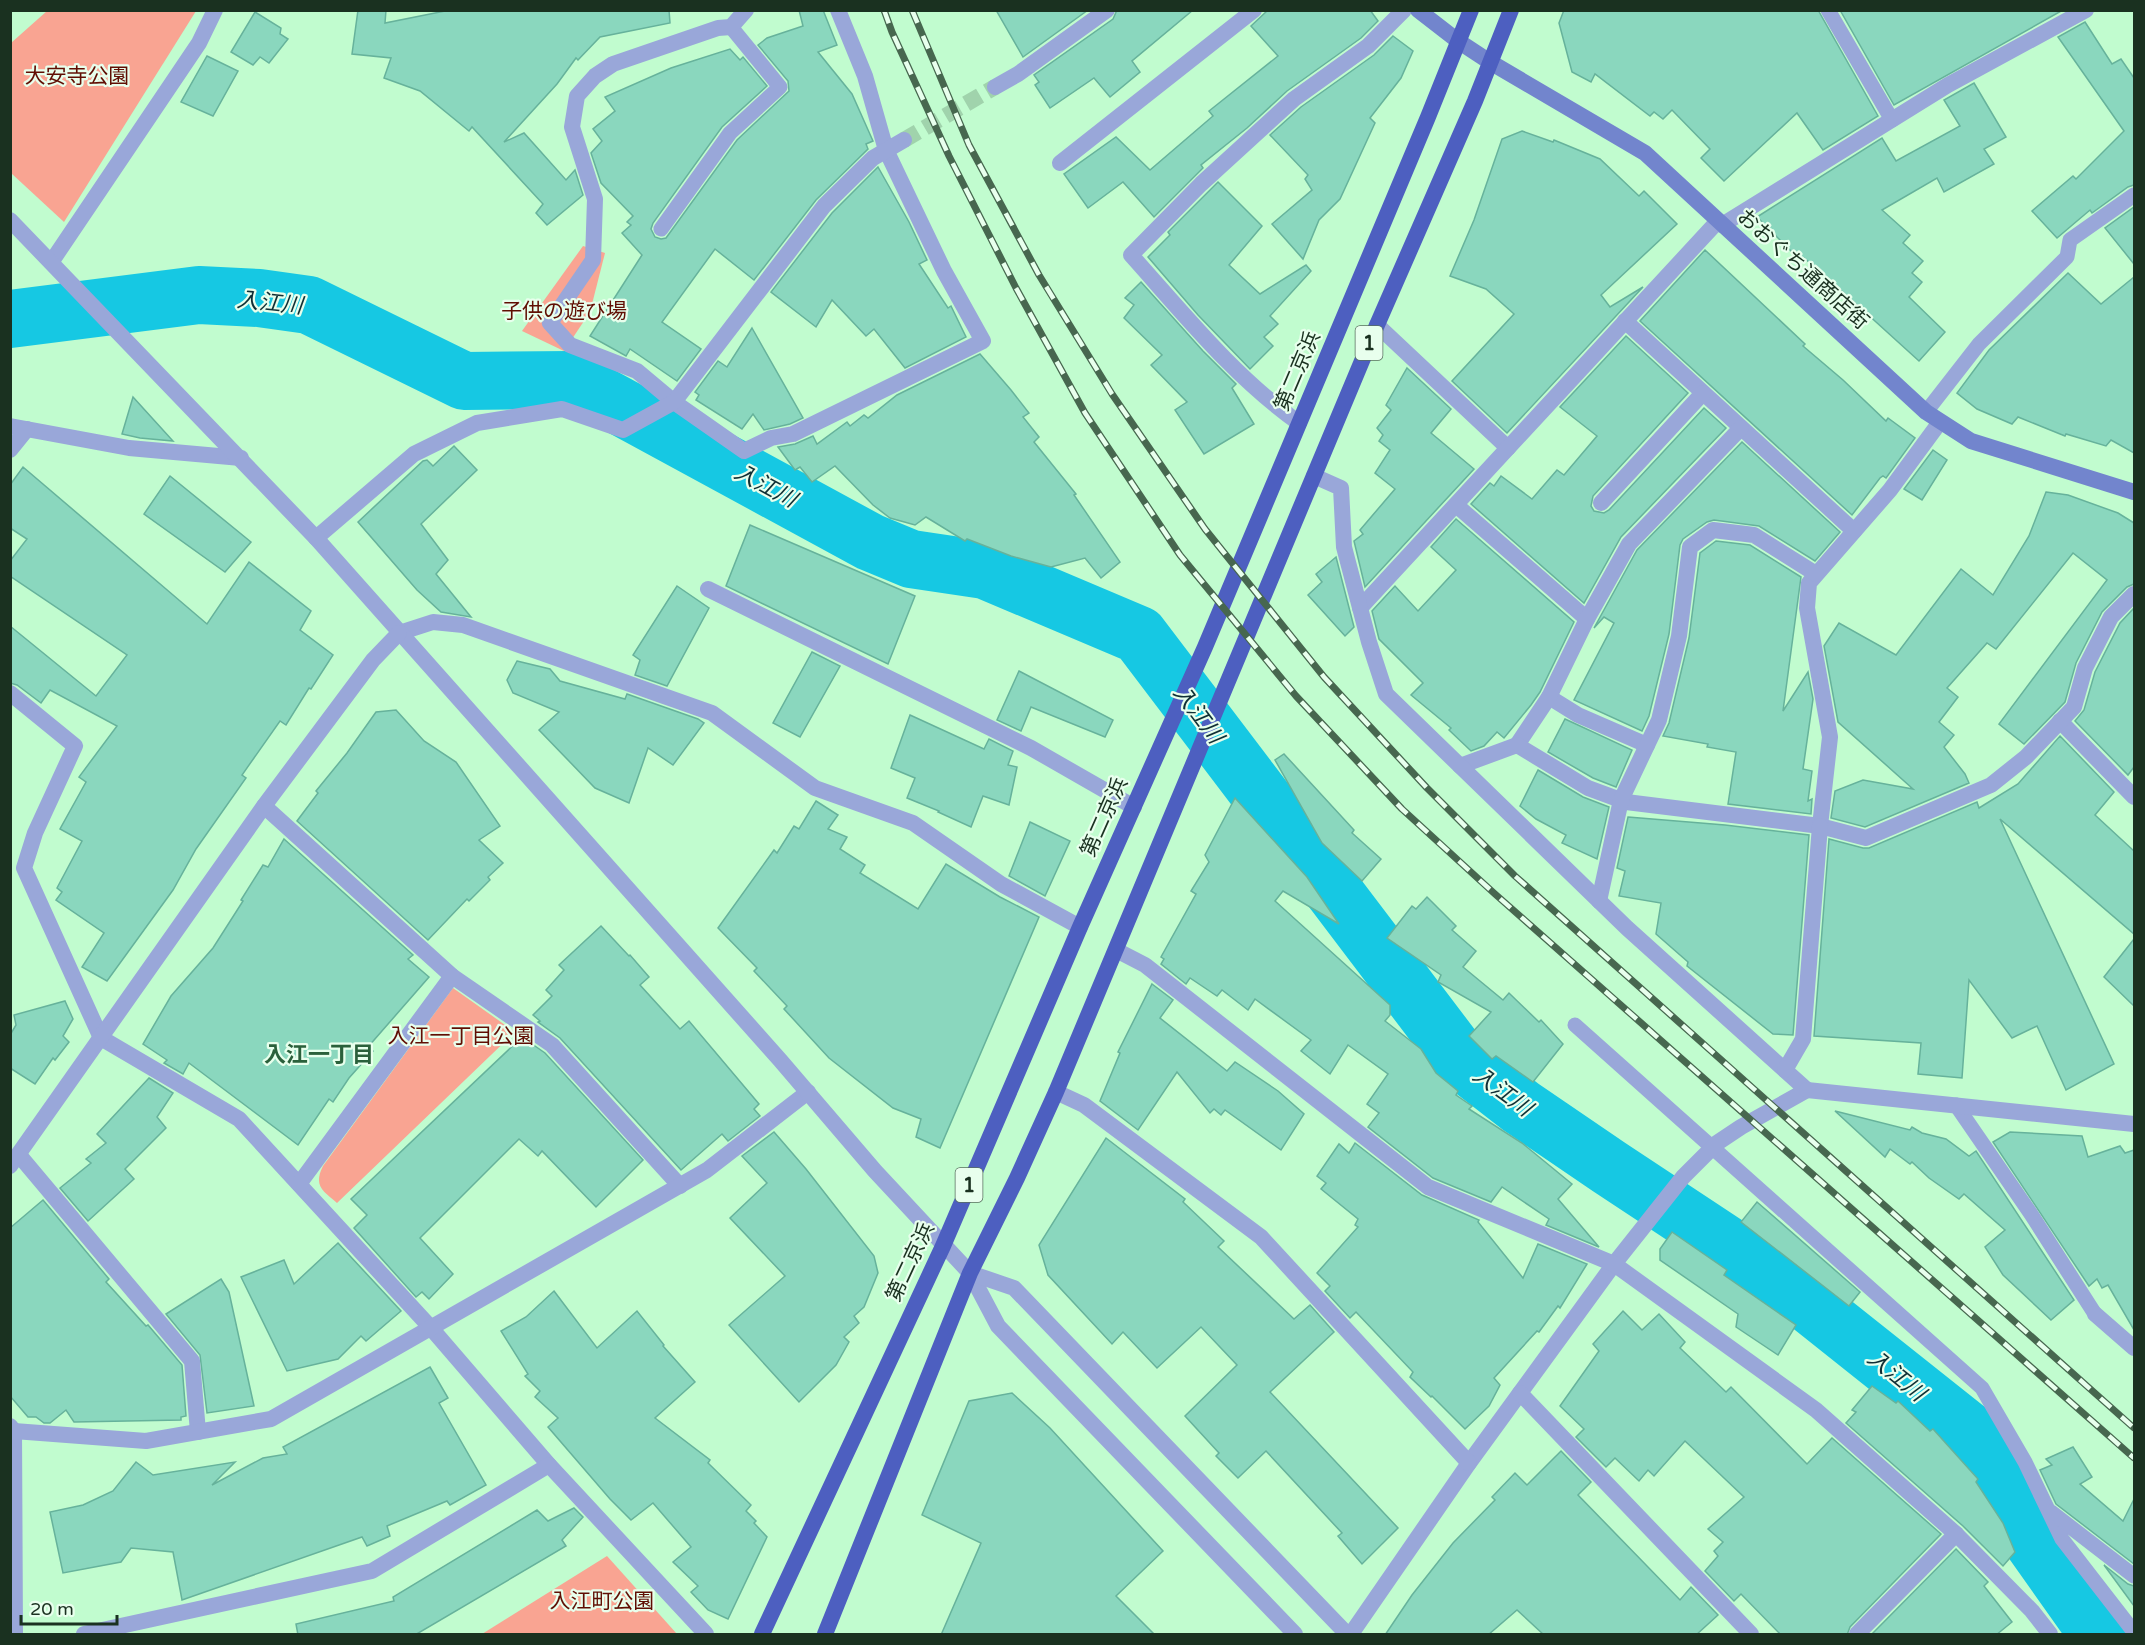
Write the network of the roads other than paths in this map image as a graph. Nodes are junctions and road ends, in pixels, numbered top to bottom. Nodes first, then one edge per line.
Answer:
1 (215, 10) edge
2 (746, 10) edge
3 (838, 10) edge
4 (1107, 10) edge
5 (1254, 10) edge
6 (1404, 10) edge
7 (1418, 10) edge
8 (1471, 10) edge
9 (1511, 10) edge
10 (1828, 10) edge
11 (2086, 10) edge
12 (731, 27) junction
13 (1458, 41) junction
14 (1490, 62) junction
15 (995, 87) tunnel mouth
16 (1892, 120) junction
17 (904, 140) tunnel mouth
18 (886, 150) junction
19 (1060, 163) dead end
20 (2134, 195) edge
21 (10, 220) edge
22 (1720, 223) junction
23 (661, 229) dead end
24 (52, 261) junction
25 (1625, 321) junction
26 (1377, 325) junction
27 (1703, 393) junction
28 (674, 402) junction
29 (1926, 412) junction
30 (1940, 422) junction
31 (1299, 423) junction
32 (10, 426) edge
33 (1741, 428) junction
34 (27, 429) junction
35 (1508, 448) junction
36 (10, 450) edge
37 (241, 458) junction
38 (1314, 476) junction
39 (2134, 492) edge
40 (1601, 503) dead end
41 (1456, 505) junction
42 (1854, 531) junction
43 (316, 538) junction
44 (1816, 574) junction
45 (708, 589) dead end
46 (2134, 594) edge
47 (1360, 608) junction
48 (1587, 619) junction
49 (399, 633) junction
50 (10, 693) edge
51 (1549, 697) junction
52 (2060, 721) junction
53 (1517, 745) junction
54 (1647, 745) junction
55 (1460, 766) junction
56 (2134, 797) edge
57 (1621, 800) junction
58 (264, 806) junction
59 (1134, 807) junction
60 (1820, 826) junction
61 (1599, 901) junction
62 (1080, 927) junction
63 (1116, 950) junction
64 (452, 976) junction
65 (1575, 1025) dead end
66 (101, 1038) junction
67 (1785, 1070) junction
68 (1807, 1090) junction
69 (808, 1092) junction
70 (1056, 1092) junction
71 (1956, 1105) junction
72 (2134, 1124) edge
73 (1712, 1149) junction
74 (15, 1161) edge
75 (298, 1184) junction
76 (680, 1186) junction
77 (943, 1246) junction
78 (1614, 1264) junction
79 (970, 1273) junction
80 (2095, 1314) joint
81 (431, 1328) junction
82 (2134, 1348) edge
83 (1520, 1393) junction
84 (12, 1429) edge
85 (198, 1432) junction
86 (1469, 1462) junction
87 (549, 1465) junction
88 (2048, 1510) junction
89 (1956, 1534) junction
90 (2134, 1576) edge
91 (2134, 1632) edge
92 (15, 1635) edge
93 (84, 1635) edge
94 (706, 1635) edge
95 (762, 1635) edge
96 (825, 1635) edge
97 (1294, 1635) edge
98 (1349, 1635) edge
99 (1750, 1635) edge
100 (1857, 1635) edge
101 (2050, 1635) edge

1 - 24 street
2 - 12 street
3 - 18 street
4 - 15 street
5 - 19 street
6 - 31 street
7 - 13 main road, おおぐち通商店街
8 - 13 highway, 第二京浜 / 1
9 - 14 highway, 1
10 - 16 lane
11 - 16 street
12 - 23 lane
12 - 28 street
13 - 14 main road, おおぐち通商店街
13 - 31 highway, 第二京浜 / 1
14 - 22 main road, おおぐち通商店街
14 - 26 highway, 1
16 - 22 street
17 - 18 street
18 - 28 street
18 - 28 street
20 - 29 lane
21 - 24 street
22 - 25 street
22 - 29 main road, おおぐち通商店街
24 - 37 street
25 - 27 street
25 - 35 street
26 - 35 street
26 - 38 highway, 1
27 - 33 street
27 - 40 street
28 - 43 street
29 - 30 main road, おおぐち通商店街
30 - 39 main road, おおぐち通商店街
30 - 42 street
31 - 59 highway, 第二京浜 / 1
32 - 34 street
33 - 42 street
33 - 48 street
34 - 36 street
34 - 37 street
35 - 41 street
37 - 43 street
38 - 47 street
38 - 63 highway, 1
41 - 47 street
41 - 48 street
42 - 44 street
43 - 49 street
44 - 54 street
44 - 60 street
45 - 59 street
46 - 52 street
47 - 55 street
48 - 51 street
49 - 58 street
49 - 62 street
49 - 69 street
50 - 66 street
51 - 53 street
51 - 54 street
52 - 56 street
52 - 60 street
53 - 55 street
53 - 57 street
54 - 57 street
55 - 61 street
57 - 60 street
57 - 61 street
58 - 64 street
58 - 66 street
59 - 62 highway, 第二京浜 / 1
60 - 67 street
61 - 67 street
62 - 77 highway, 第二京浜 / 1
63 - 70 highway, 1
63 - 78 street
64 - 75 street
64 - 76 street
65 - 73 lane
66 - 74 street
66 - 75 street
67 - 68 street
68 - 71 street
68 - 73 street
69 - 76 street
69 - 77 street
70 - 79 highway, 1
70 - 86 street
71 - 72 street
71 - 80 lane
73 - 78 street
73 - 88 lane
74 - 85 street
75 - 81 street
76 - 81 street
77 - 79 street
77 - 95 highway, 第二京浜 / 1
78 - 83 street
78 - 89 street
79 - 96 highway, 1
79 - 97 street
79 - 98 street
80 - 82 street
81 - 85 street
81 - 87 street
83 - 86 street
83 - 99 street
84 - 85 street
84 - 92 street
86 - 98 street
87 - 93 street
87 - 94 street
88 - 90 lane
88 - 91 lane
89 - 100 street
89 - 101 street

